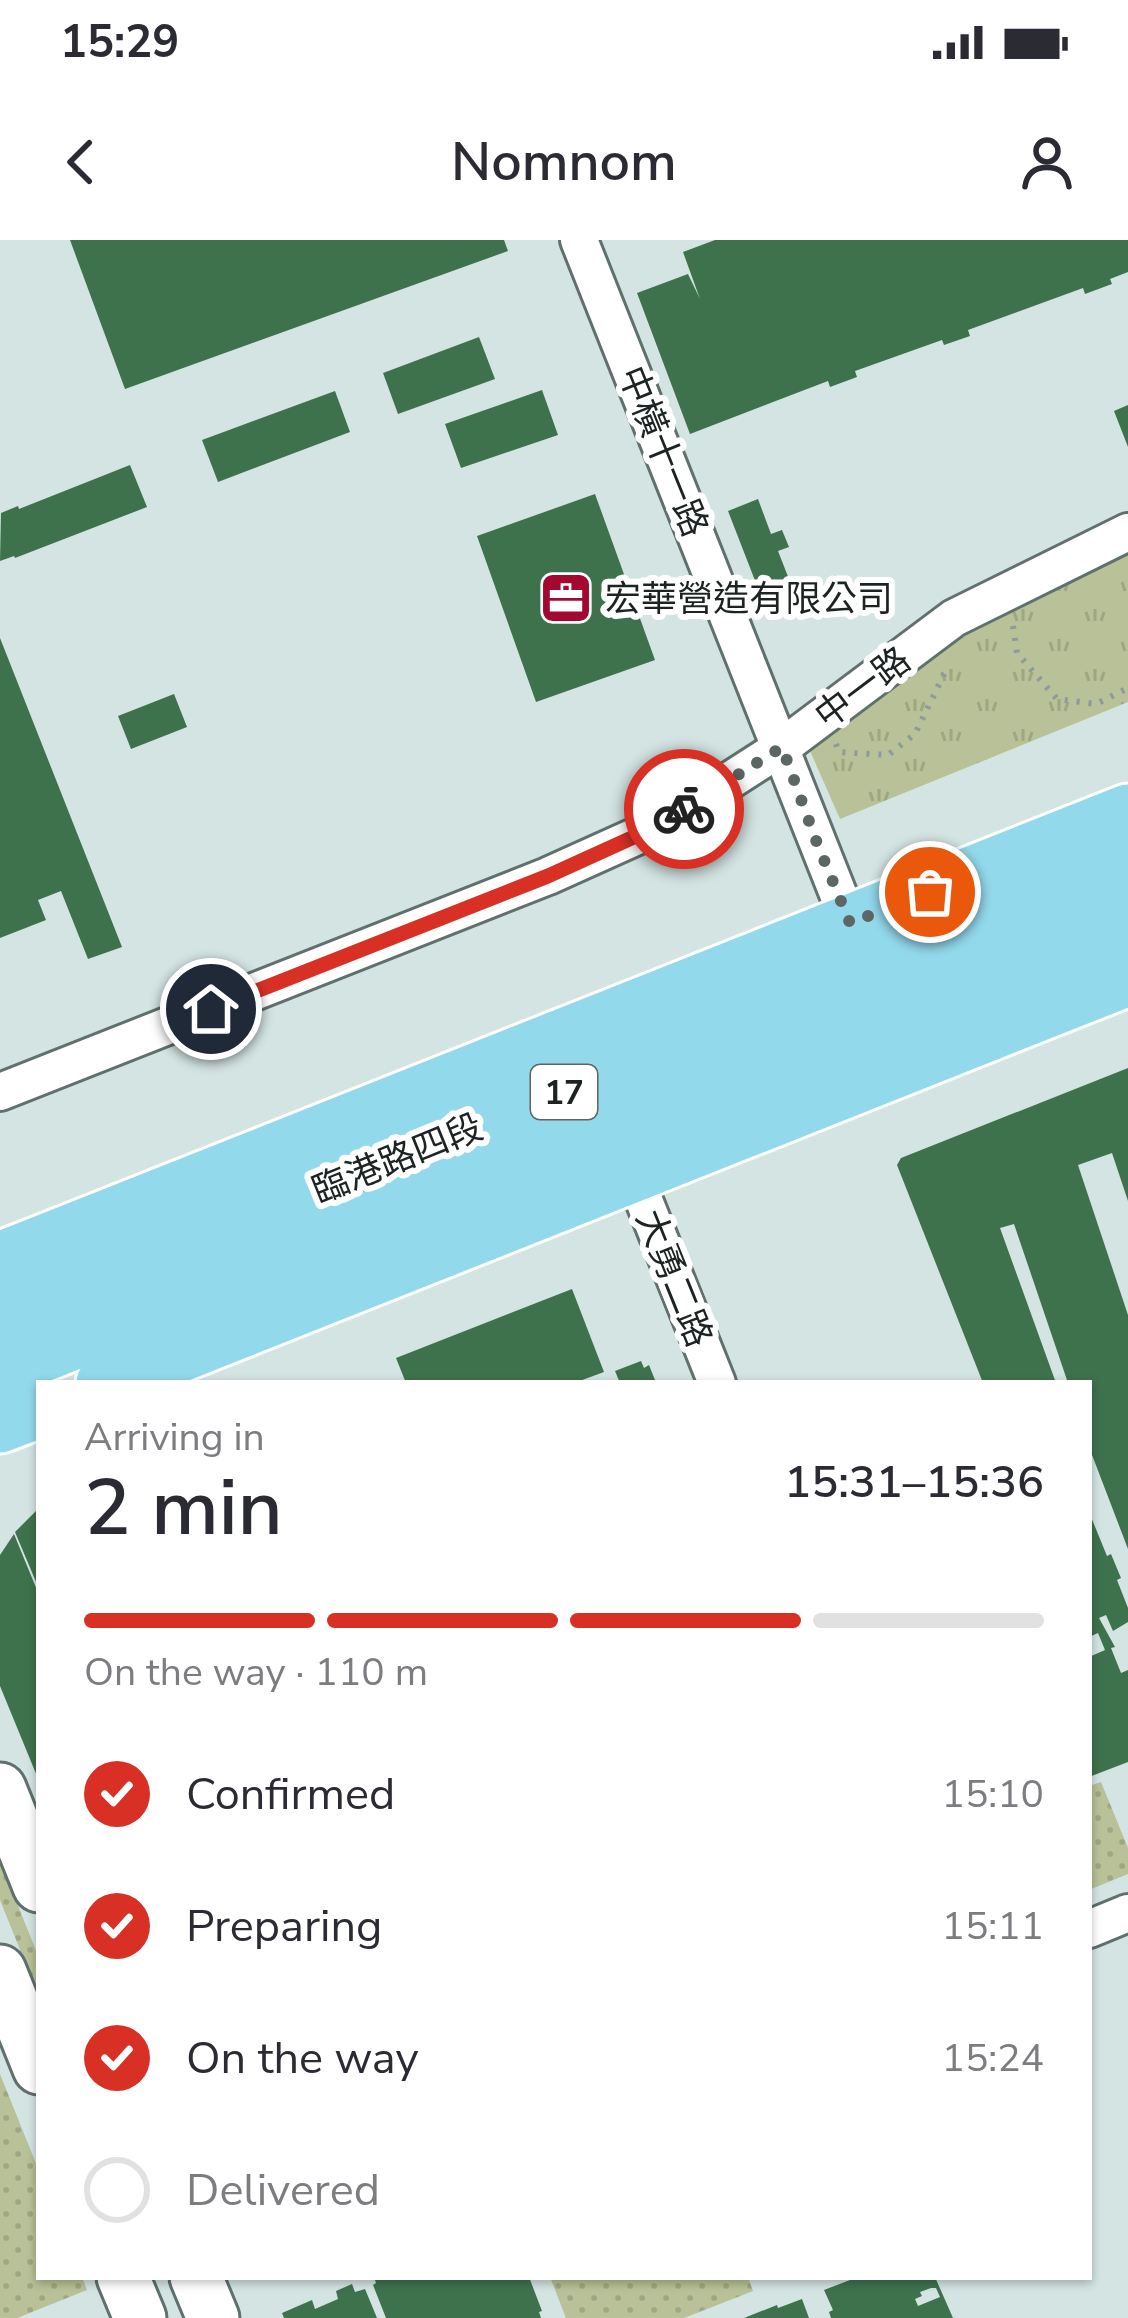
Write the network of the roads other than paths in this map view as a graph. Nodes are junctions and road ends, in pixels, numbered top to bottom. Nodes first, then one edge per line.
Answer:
1 (579, 240) edge
2 (1128, 532) edge
3 (782, 747) junction
4 (1128, 813) edge
5 (1128, 868) edge
6 (1128, 922) edge
7 (1128, 977) edge
8 (878, 994) junction
9 (0, 1092) edge
10 (633, 1173) junction
11 (0, 1261) edge
12 (0, 1316) edge
13 (0, 1370) edge
14 (112, 1380) edge
15 (716, 1380) edge
16 (36, 1410) edge
17 (0, 1424) edge
18 (0, 1789) edge
19 (36, 1879) edge
20 (1128, 1913) edge
21 (1092, 1928) edge
22 (0, 1971) edge
23 (36, 2061) edge

1 - 3 street, 中橫十一路
2 - 3 street, 中一路
3 - 8 street, 中橫十一路
3 - 9 street, 中一路
4 - 8 main road, 臨港路四段 / 17
5 - 8 main road, 臨港路四段 / 17
6 - 8 main road, 臨港路四段 / 17
7 - 8 main road, 臨港路四段 / 17
8 - 10 main road, 臨港路四段 / 17
8 - 11 main road, 臨港路四段 / 17
8 - 12 main road, 臨港路四段 / 17
8 - 13 main road, 臨港路四段 / 17
10 - 14 main road, 臨港路四段 / 17
10 - 15 street, 大勇二路
16 - 17 main road
18 - 19 street
20 - 21 street
22 - 23 street

